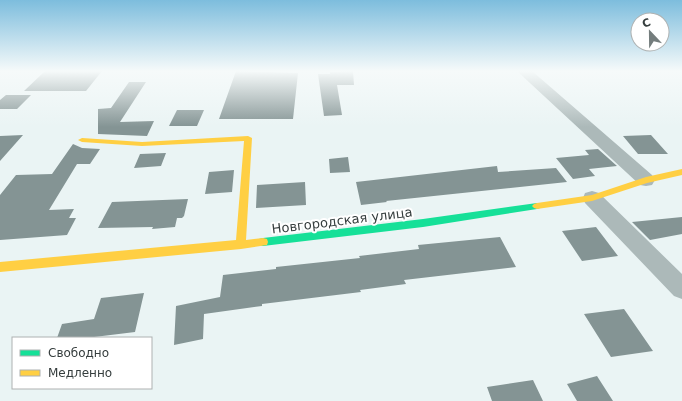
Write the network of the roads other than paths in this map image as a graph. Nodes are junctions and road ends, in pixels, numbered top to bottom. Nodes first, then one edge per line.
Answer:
1 (545, 90) edge
2 (82, 140) dead end
3 (682, 172) edge
4 (646, 180) junction
5 (592, 198) junction
6 (241, 245) junction
7 (0, 268) edge
8 (682, 289) edge

1 - 4 street
2 - 6 street
3 - 4 street, Новгородская улица
4 - 5 street, Новгородская улица
5 - 6 street, Новгородская улица
5 - 8 street
6 - 7 street, Новгородская улица

